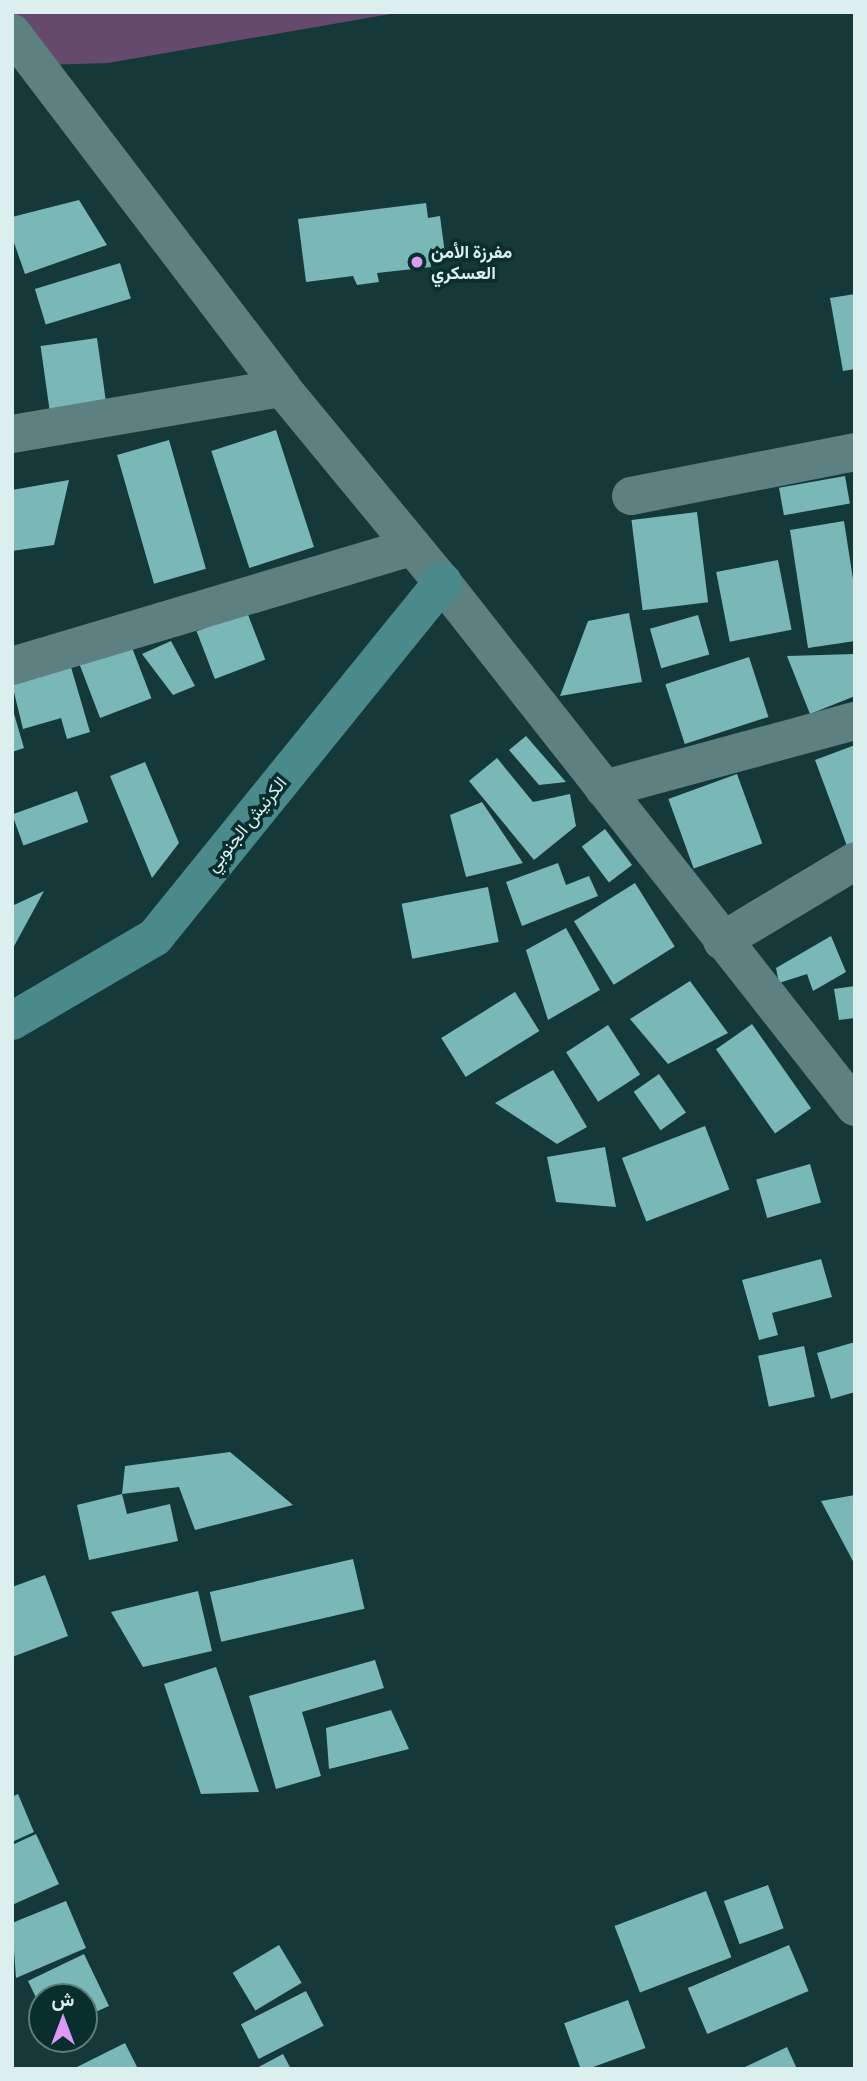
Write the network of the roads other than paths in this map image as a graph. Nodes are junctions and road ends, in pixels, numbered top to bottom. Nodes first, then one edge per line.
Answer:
1 (12, 33) edge
2 (282, 388) junction
3 (12, 434) edge
4 (855, 452) edge
5 (631, 496) dead end
6 (412, 547) junction
7 (442, 582) junction
8 (12, 666) edge
9 (855, 721) edge
10 (604, 789) junction
11 (855, 860) edge
12 (722, 940) junction
13 (12, 1021) edge
14 (855, 1107) edge

1 - 2 street
2 - 3 street
2 - 6 street
4 - 5 street
6 - 7 street
6 - 8 street
7 - 10 street
7 - 13 main road, الكرنيش الجنوبي
9 - 10 street
10 - 12 street
11 - 12 street
12 - 14 street

